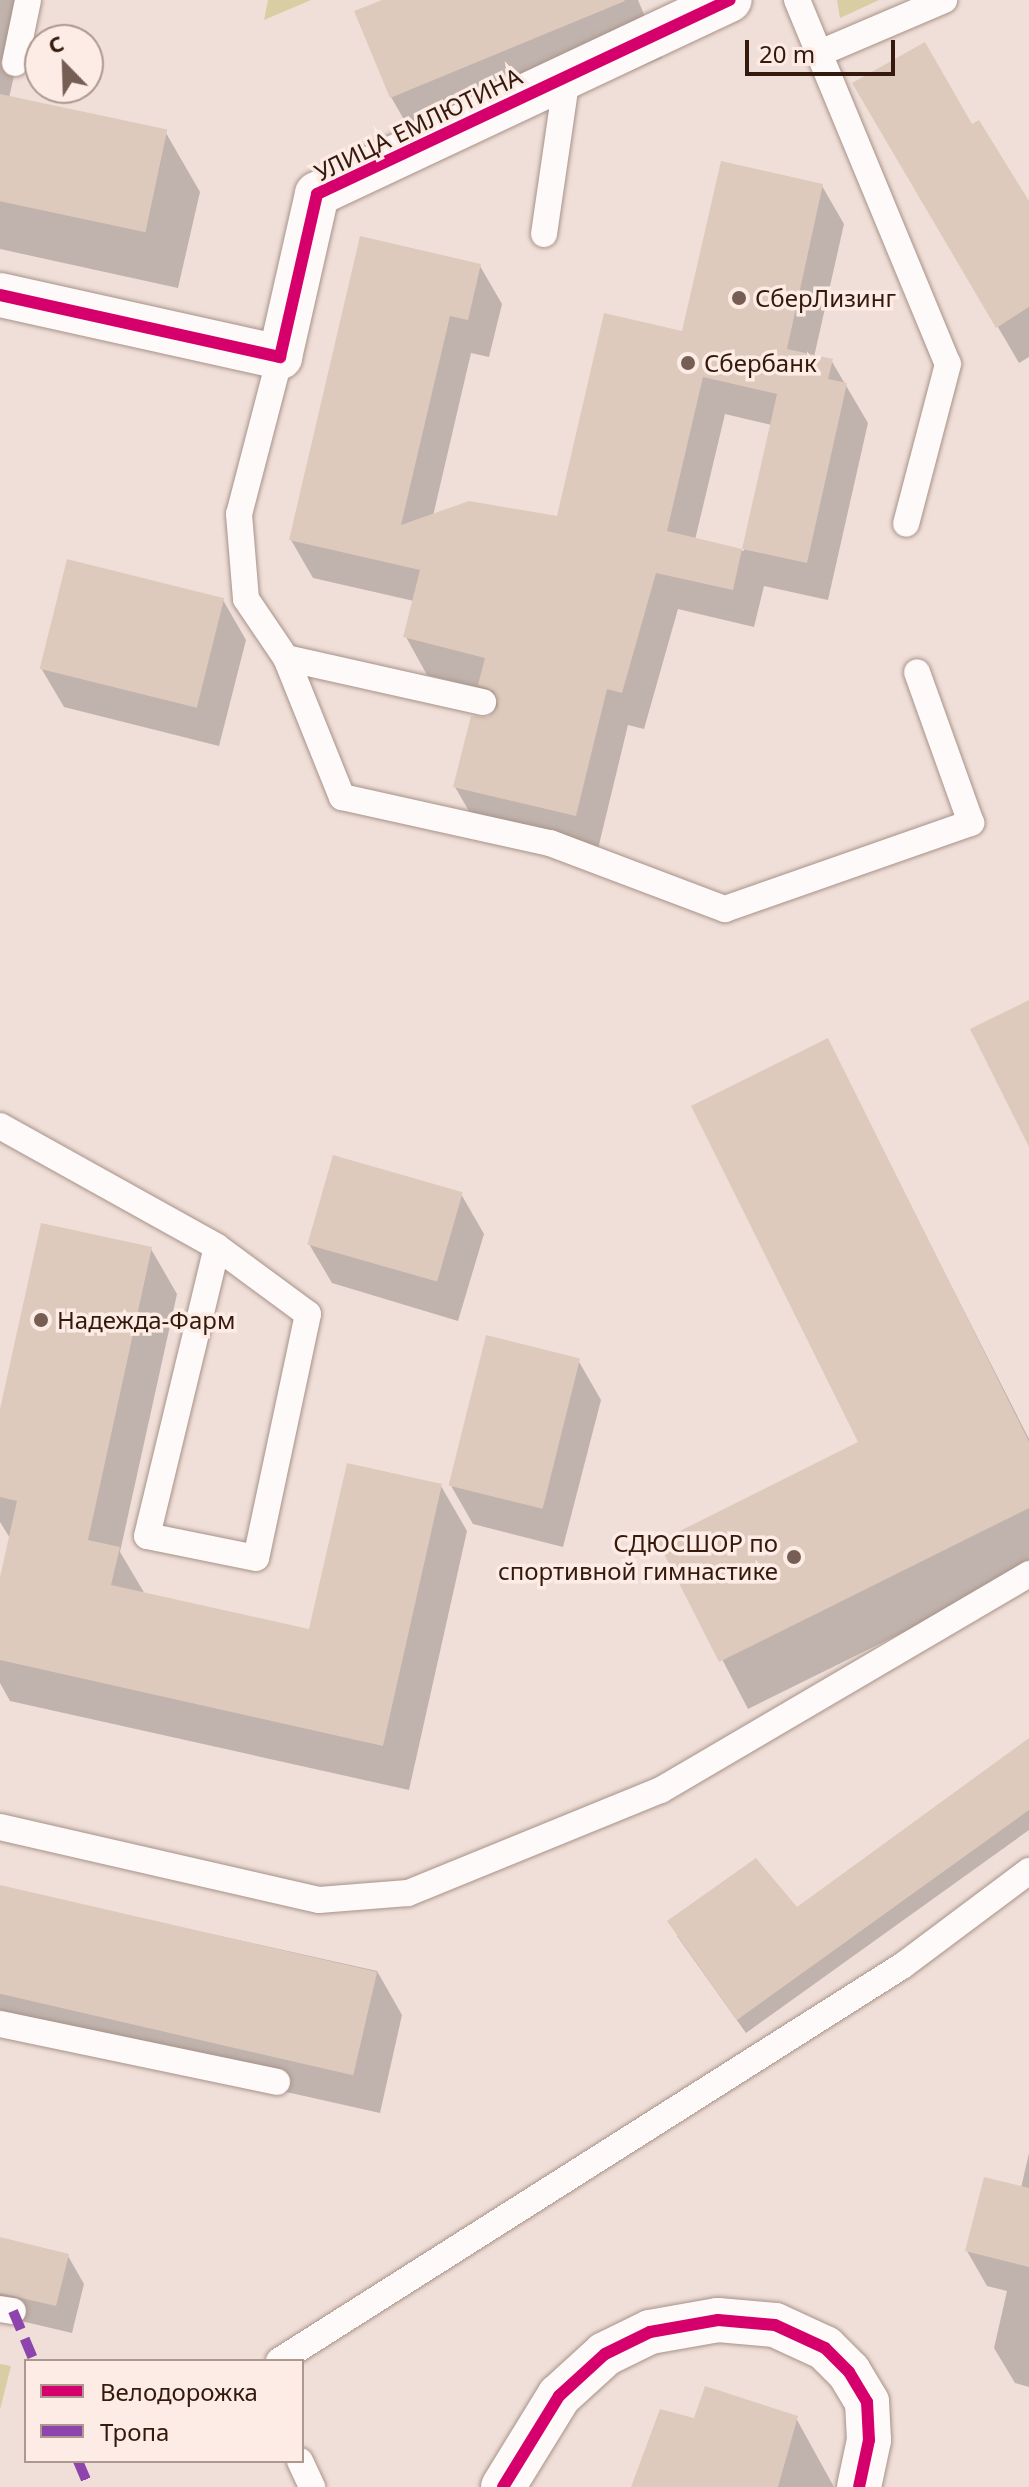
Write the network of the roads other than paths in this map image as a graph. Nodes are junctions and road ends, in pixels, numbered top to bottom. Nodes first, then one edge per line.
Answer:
1 (28, 0) edge
2 (730, 0) edge
3 (797, 0) edge
4 (944, 0) edge
5 (820, 53) junction
6 (15, 63) dead end
7 (567, 77) junction
8 (544, 234) dead end
9 (0, 295) edge
10 (280, 357) junction
11 (906, 524) dead end
12 (286, 658) junction
13 (917, 672) dead end
14 (483, 702) dead end
15 (0, 1126) edge
16 (217, 1247) junction
17 (1029, 1574) edge
18 (0, 1827) edge
19 (1029, 1871) edge
20 (0, 2024) edge
21 (277, 2082) dead end
22 (282, 2359) edge
23 (301, 2463) edge
24 (312, 2487) edge
25 (503, 2487) edge
26 (859, 2487) edge

1 - 6 lane
2 - 7 street, УЛИЦА ЕМЛЮТИНА
3 - 5 lane
4 - 5 lane
5 - 11 lane
7 - 8 lane
7 - 10 street, УЛИЦА ЕМЛЮТИНА
9 - 10 street
10 - 12 lane
12 - 13 lane
12 - 14 lane
15 - 16 lane
16 - 16 lane
17 - 18 lane
19 - 22 lane
20 - 21 lane
23 - 24 lane
25 - 26 street

